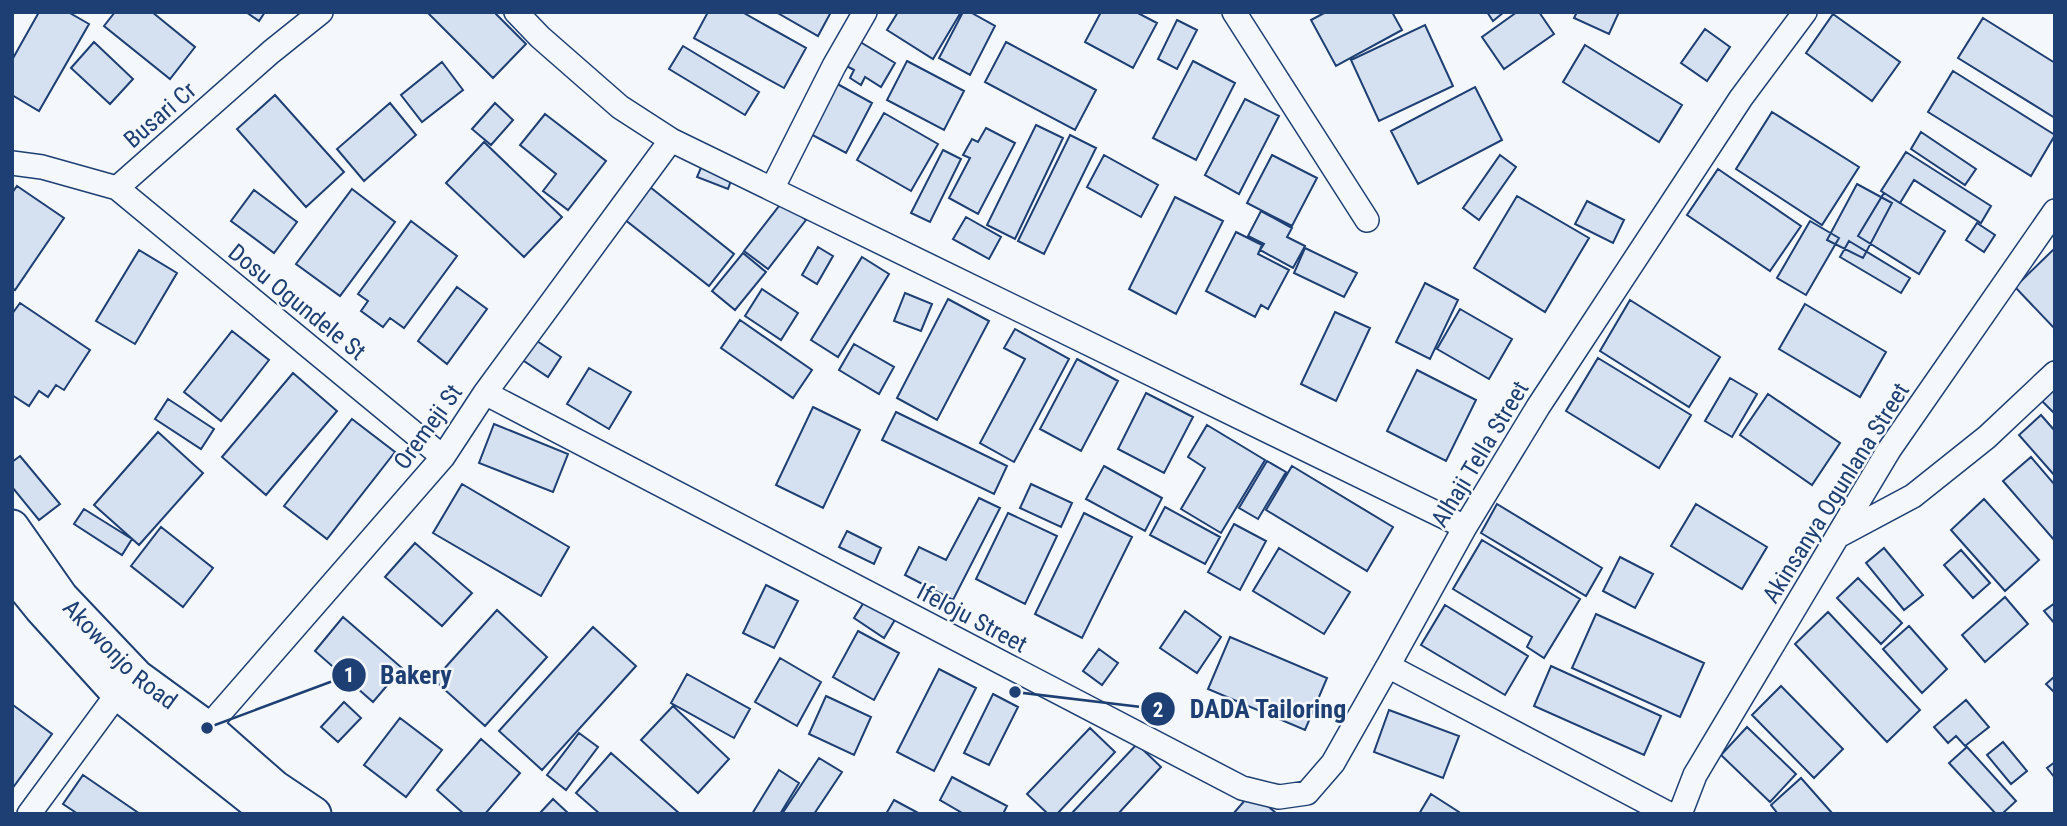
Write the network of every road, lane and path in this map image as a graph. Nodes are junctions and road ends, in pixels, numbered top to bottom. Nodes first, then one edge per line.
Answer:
1 (321, 12) edge
2 (516, 12) edge
3 (865, 12) edge
4 (1234, 12) edge
5 (1805, 12) edge
6 (671, 139) junction
7 (12, 163) edge
8 (773, 187) junction
9 (117, 188) junction
10 (2055, 211) edge
11 (1367, 220) dead end
12 (2055, 373) edge
13 (485, 393) junction
14 (443, 457) junction
15 (12, 527) edge
16 (1465, 527) junction
17 (1837, 536) junction
18 (12, 572) edge
19 (1388, 666) junction
20 (118, 693) junction
21 (206, 728) junction
22 (30, 814) edge
23 (271, 814) edge
24 (314, 814) edge
25 (1669, 814) edge
26 (1680, 814) edge

1 - 9 street, Busari Cr
2 - 6 street
3 - 8 street
4 - 11 street
5 - 16 street, Alhaji Tella Street
6 - 8 street
6 - 13 street, Oremeji St
7 - 9 street
8 - 16 street
9 - 14 street, Dosu Ogundele St
10 - 17 street, Akinsanya Ogunlana Street
12 - 17 street
13 - 14 street, Oremeji St
13 - 19 street, Ifeloju Street
14 - 21 street, Oremeji St
15 - 21 main road, Akowonjo Road
16 - 19 street, Alhaji Tella Street
17 - 26 street, Akinsanya Ogunlana Street
18 - 20 main road, Akowonjo Road
19 - 25 street
20 - 22 street
20 - 23 main road, Akowonjo Road
21 - 24 main road, Akowonjo Road

